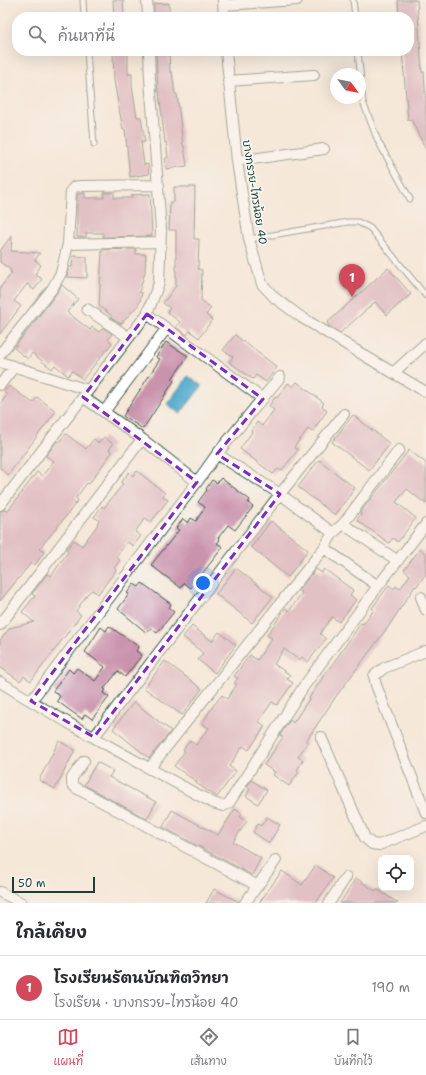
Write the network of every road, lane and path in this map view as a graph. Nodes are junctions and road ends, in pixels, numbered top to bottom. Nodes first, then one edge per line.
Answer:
1 (83, 0) edge
2 (147, 0) edge
3 (297, 0) edge
4 (353, 0) edge
5 (224, 2) edge
6 (84, 12) edge
7 (148, 12) edge
8 (354, 12) edge
9 (87, 56) edge
10 (149, 56) edge
11 (226, 56) edge
12 (358, 56) edge
13 (314, 75) dead end
14 (228, 81) junction
15 (94, 144) dead end
16 (324, 149) dead end
17 (237, 160) junction
18 (158, 185) junction
19 (410, 198) dead end
20 (248, 239) junction
21 (160, 242) junction
22 (68, 244) junction
23 (426, 296) edge
24 (87, 309) dead end
25 (146, 314) junction
26 (166, 328) junction
27 (128, 337) junction
28 (426, 343) edge
29 (0, 354) edge
30 (0, 362) edge
31 (14, 367) junction
32 (393, 373) junction
33 (280, 377) dead end
34 (0, 385) edge
35 (426, 392) edge
36 (86, 393) junction
37 (263, 399) junction
38 (104, 412) junction
39 (344, 414) dead end
40 (142, 439) junction
41 (399, 450) dead end
42 (217, 454) junction
43 (197, 482) junction
44 (280, 494) junction
45 (0, 505) edge
46 (343, 524) junction
47 (426, 524) edge
48 (333, 533) junction
49 (324, 548) junction
50 (398, 561) junction
51 (378, 586) junction
52 (421, 597) dead end
53 (426, 610) edge
54 (0, 625) edge
55 (426, 651) edge
56 (0, 682) edge
57 (31, 701) junction
58 (94, 737) junction
59 (321, 737) dead end
60 (84, 761) dead end
61 (150, 769) junction
62 (426, 813) edge
63 (426, 826) edge
64 (276, 860) dead end
65 (346, 877) dead end
66 (258, 886) junction
67 (0, 892) edge
68 (22, 903) edge
69 (245, 903) edge
70 (329, 903) edge

1 - 6 lane
2 - 7 street
3 - 5 street
4 - 8 lane
9 - 15 lane
10 - 18 street
11 - 14 street, บางกรวย-ไทรน้อย 40
12 - 19 lane
13 - 14 street
14 - 17 street, บางกรวย-ไทรน้อย 40
16 - 17 street
17 - 20 street, บางกรวย-ไทรน้อย 40
18 - 21 street
18 - 22 street
20 - 23 lane
20 - 32 street, บางกรวย-ไทรน้อย 40
21 - 22 street
21 - 25 street
22 - 29 street
24 - 27 street
25 - 26 street
25 - 27 street
26 - 37 street
26 - 38 street
27 - 36 street
28 - 32 street
30 - 31 street
31 - 34 street
31 - 36 street
32 - 35 street, บางกรวย-ไทรน้อย 40
33 - 37 street
36 - 38 street
36 - 45 street
37 - 42 street
38 - 40 street
39 - 44 street
40 - 43 street
40 - 54 street
41 - 46 street
42 - 43 street
42 - 44 street
43 - 57 street
44 - 48 street
44 - 58 street
46 - 48 street
46 - 50 street
47 - 50 street
48 - 49 street
49 - 51 street
49 - 61 street
50 - 51 street
51 - 61 street
52 - 53 street
55 - 62 street
56 - 57 street
57 - 58 street
58 - 61 street
59 - 63 street
60 - 66 street
64 - 66 street
65 - 70 street
66 - 69 street
67 - 68 street

